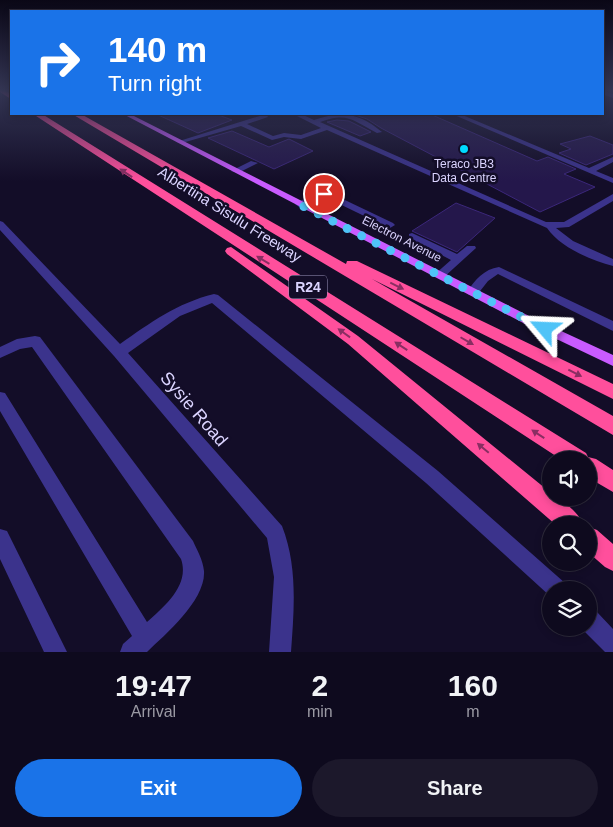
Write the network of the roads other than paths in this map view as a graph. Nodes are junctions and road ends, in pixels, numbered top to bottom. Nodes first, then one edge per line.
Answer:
1 (47, 120) edge
2 (87, 120) edge
3 (138, 120) edge
4 (253, 120) edge
5 (319, 120) edge
6 (359, 120) edge
7 (470, 120) edge
8 (242, 124) junction
9 (328, 128) junction
10 (379, 132) dead end
11 (180, 142) junction
12 (613, 160) edge
13 (254, 163) dead end
14 (235, 171) junction
15 (590, 171) junction
16 (613, 181) edge
17 (613, 197) edge
18 (299, 204) junction
19 (0, 224) edge
20 (390, 225) dead end
21 (550, 226) junction
22 (212, 228) junction
23 (412, 236) dead end
24 (289, 237) junction
25 (471, 248) dead end
26 (458, 258) junction
27 (613, 263) edge
28 (439, 275) junction
29 (473, 292) junction
30 (613, 326) edge
31 (119, 352) junction
32 (0, 354) edge
33 (613, 361) edge
34 (613, 392) edge
35 (0, 398) edge
36 (613, 426) edge
37 (565, 451) edge
38 (597, 471) edge
39 (613, 482) edge
40 (562, 516) edge
41 (0, 538) edge
42 (597, 545) edge
43 (613, 559) edge
44 (548, 581) edge
45 (597, 628) edge
46 (145, 638) junction
47 (613, 644) edge
48 (56, 652) edge
49 (130, 652) edge
50 (280, 652) edge

22 -> 1 highway, Albertina Sisulu Freeway / R24
2 - 24 highway, Albertina Sisulu Freeway / R24
3 - 11 main road, Electron Avenue
4 - 8 street
5 - 9 street
6 - 10 street
7 - 15 street
8 - 9 street
8 - 11 street
9 - 21 street
11 - 14 main road, Electron Avenue
12 - 15 street
13 - 14 street
14 - 18 main road, Electron Avenue
15 - 16 street
17 - 21 street
18 - 20 street
18 - 28 main road, Electron Avenue
19 - 31 street, Sysie Road
21 - 27 street
37 -> 22 highway, Albertina Sisulu Freeway / R24
40 -> 22 highway
23 - 26 street
24 -> 34 highway
24 -> 36 highway, Albertina Sisulu Freeway / R24
25 - 26 street
26 - 28 street
28 - 29 main road, Electron Avenue
29 - 30 street
29 - 33 main road, Electron Avenue
31 - 44 street
31 - 50 street, Sysie Road
32 - 46 street
35 - 46 street
38 - 39 highway
41 - 48 street
42 - 43 highway
45 - 47 street
46 - 49 street

